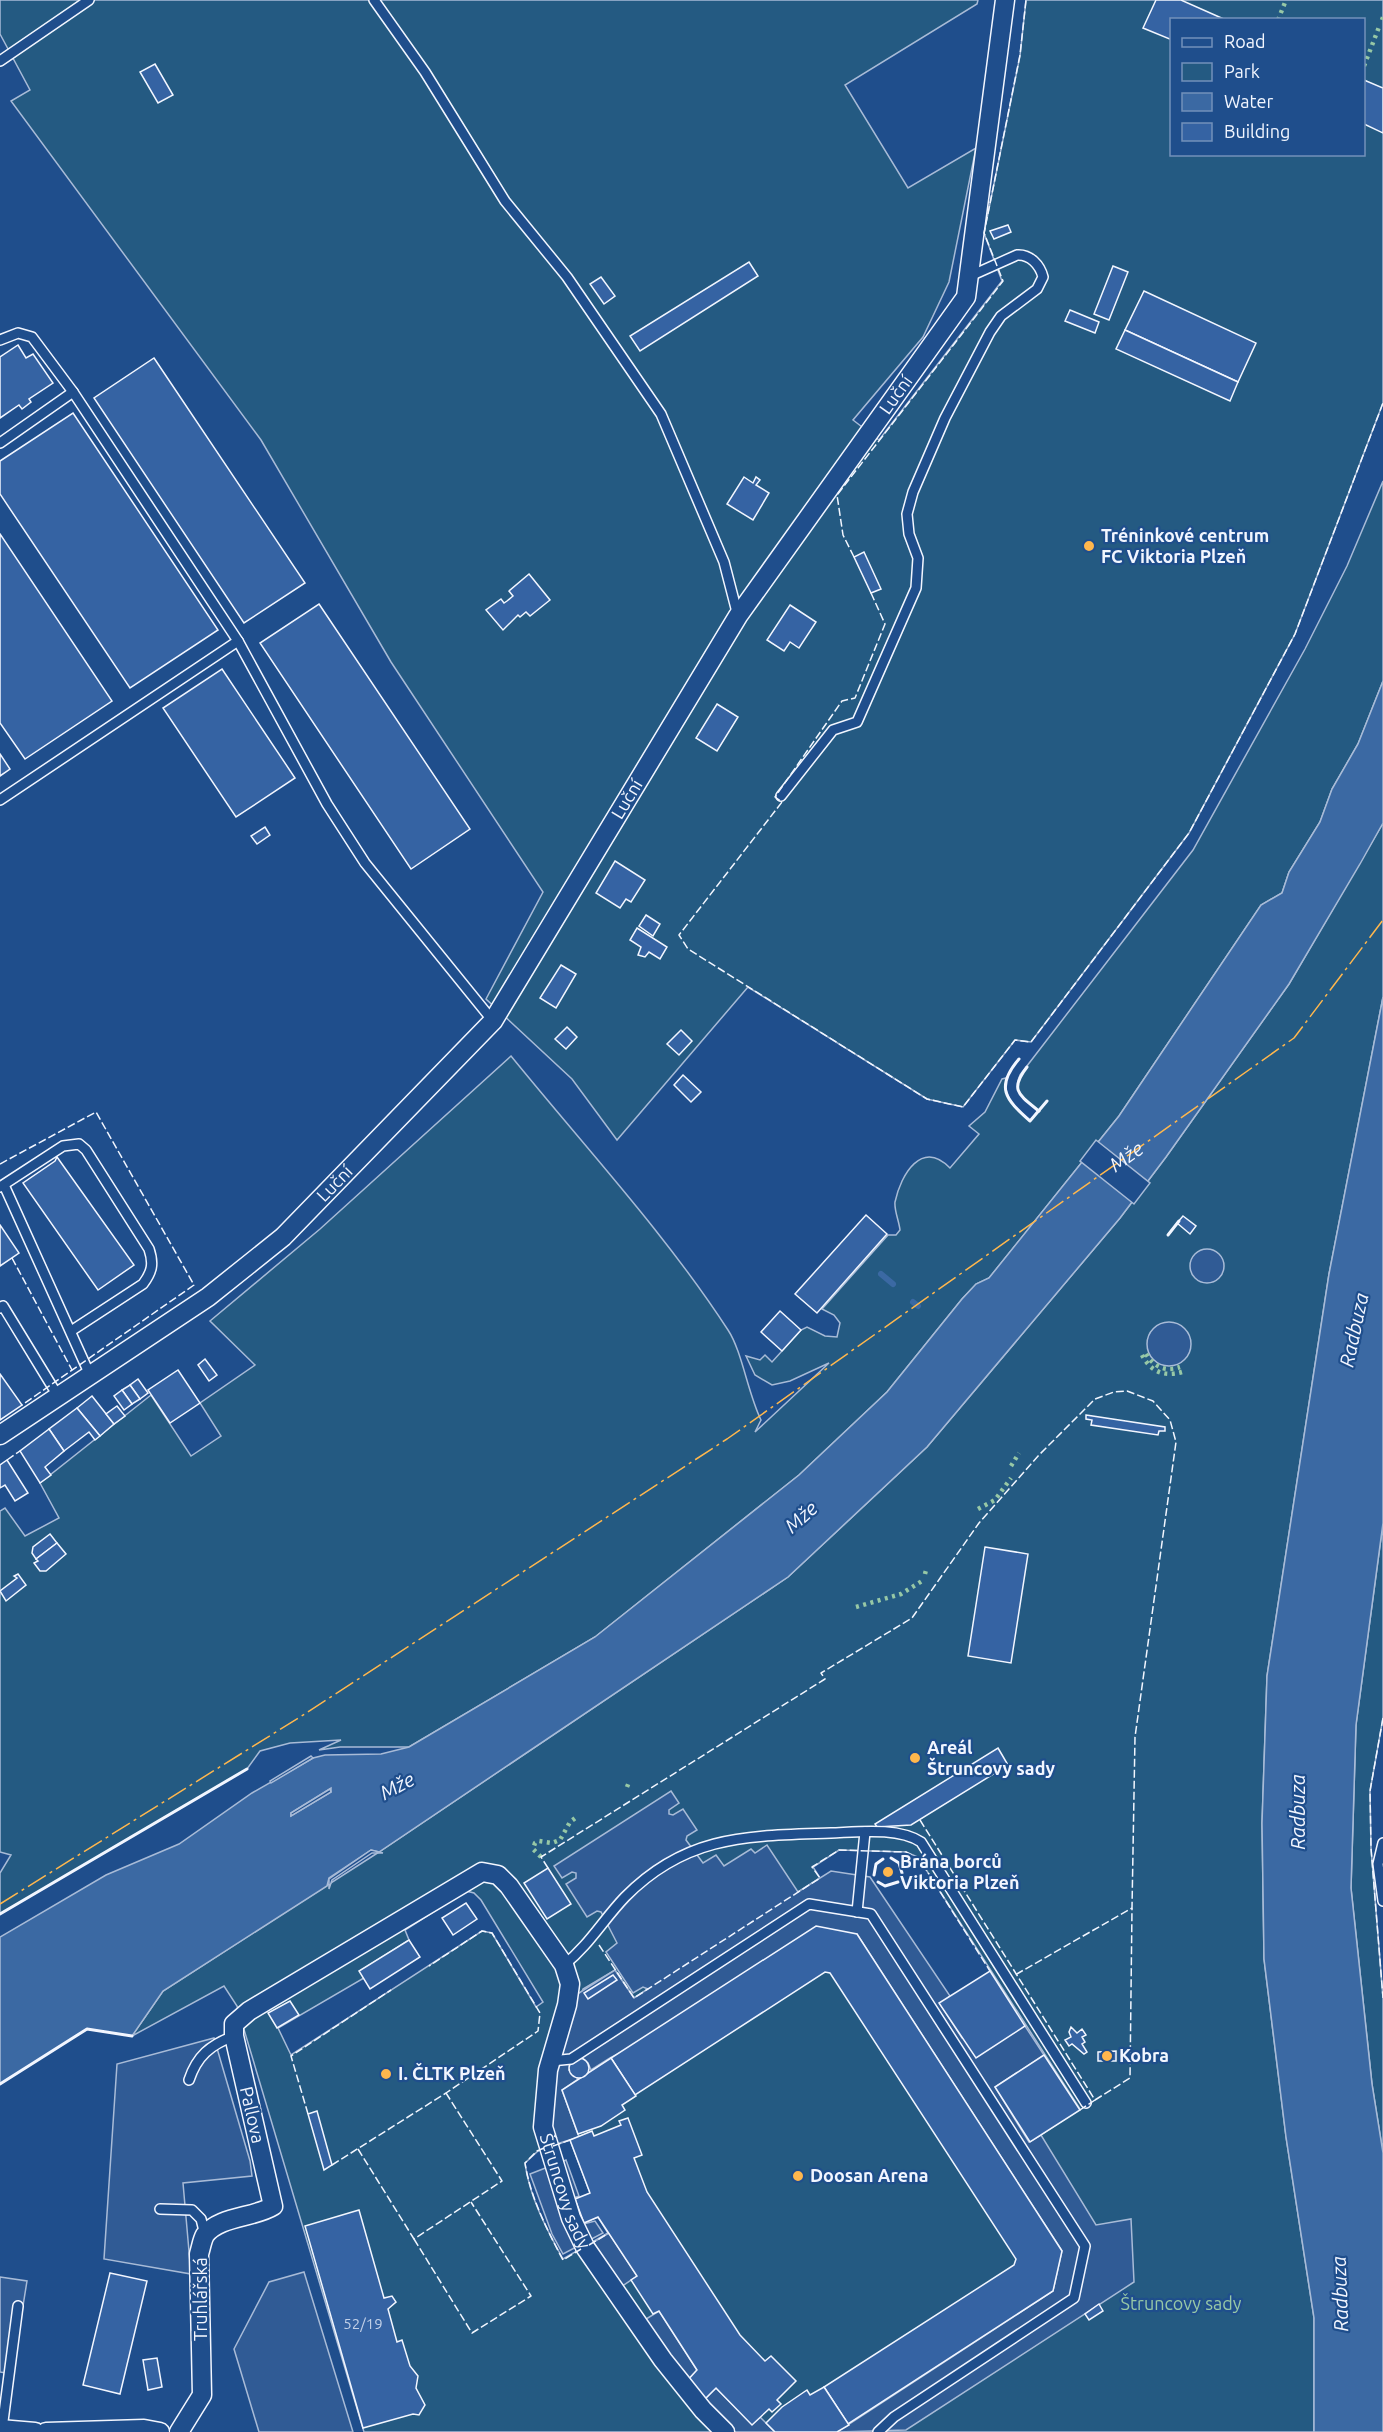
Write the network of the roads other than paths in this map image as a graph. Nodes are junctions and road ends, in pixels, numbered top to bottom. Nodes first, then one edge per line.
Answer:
1 (89, 0) edge
2 (374, 0) edge
3 (1005, 0) edge
4 (0, 61) edge
5 (968, 277) junction
6 (0, 340) edge
7 (73, 392) junction
8 (0, 443) edge
9 (738, 616) junction
10 (238, 641) junction
11 (782, 796) dead end
12 (0, 800) edge
13 (493, 1021) junction
14 (2, 1186) edge
15 (0, 1308) edge
16 (70, 1331) junction
17 (90, 1375) junction
18 (58, 1396) junction
19 (0, 1435) edge
20 (865, 1832) junction
21 (1383, 1843) edge
22 (1383, 1901) edge
23 (857, 1912) junction
24 (564, 1965) junction
25 (234, 2030) junction
26 (551, 2061) junction
27 (189, 2080) dead end
28 (1086, 2103) dead end
29 (273, 2206) joint
30 (160, 2209) dead end
31 (205, 2235) junction
32 (18, 2306) dead end
33 (1, 2429) edge
34 (34, 2432) edge
35 (46, 2432) edge
36 (160, 2432) edge
37 (179, 2432) edge
38 (726, 2432) edge
39 (878, 2432) edge

1 - 4 lane
2 - 9 lane
3 - 5 street, Luční
5 - 9 street, Luční
5 - 11 lane
6 - 7 lane
7 - 8 lane
7 - 10 lane
9 - 13 street, Luční
10 - 12 lane
10 - 13 lane
13 - 17 street, Luční
14 - 16 lane
14 - 16 lane
15 - 18 lane
16 - 17 lane
17 - 18 street, Luční
18 - 19 street, Luční
20 - 23 lane
20 - 24 lane
20 - 28 lane
21 - 22 lane
23 - 26 lane
23 - 39 lane
24 - 25 street, Štruncovy sady
24 - 26 street, Štruncovy sady
25 - 27 lane
25 - 29 street, Pallova
26 - 38 street, Štruncovy sady
29 - 31 street, Truhlářská
30 - 31 lane
31 - 37 street, Truhlářská
32 - 33 lane
33 - 34 street
35 - 36 street

